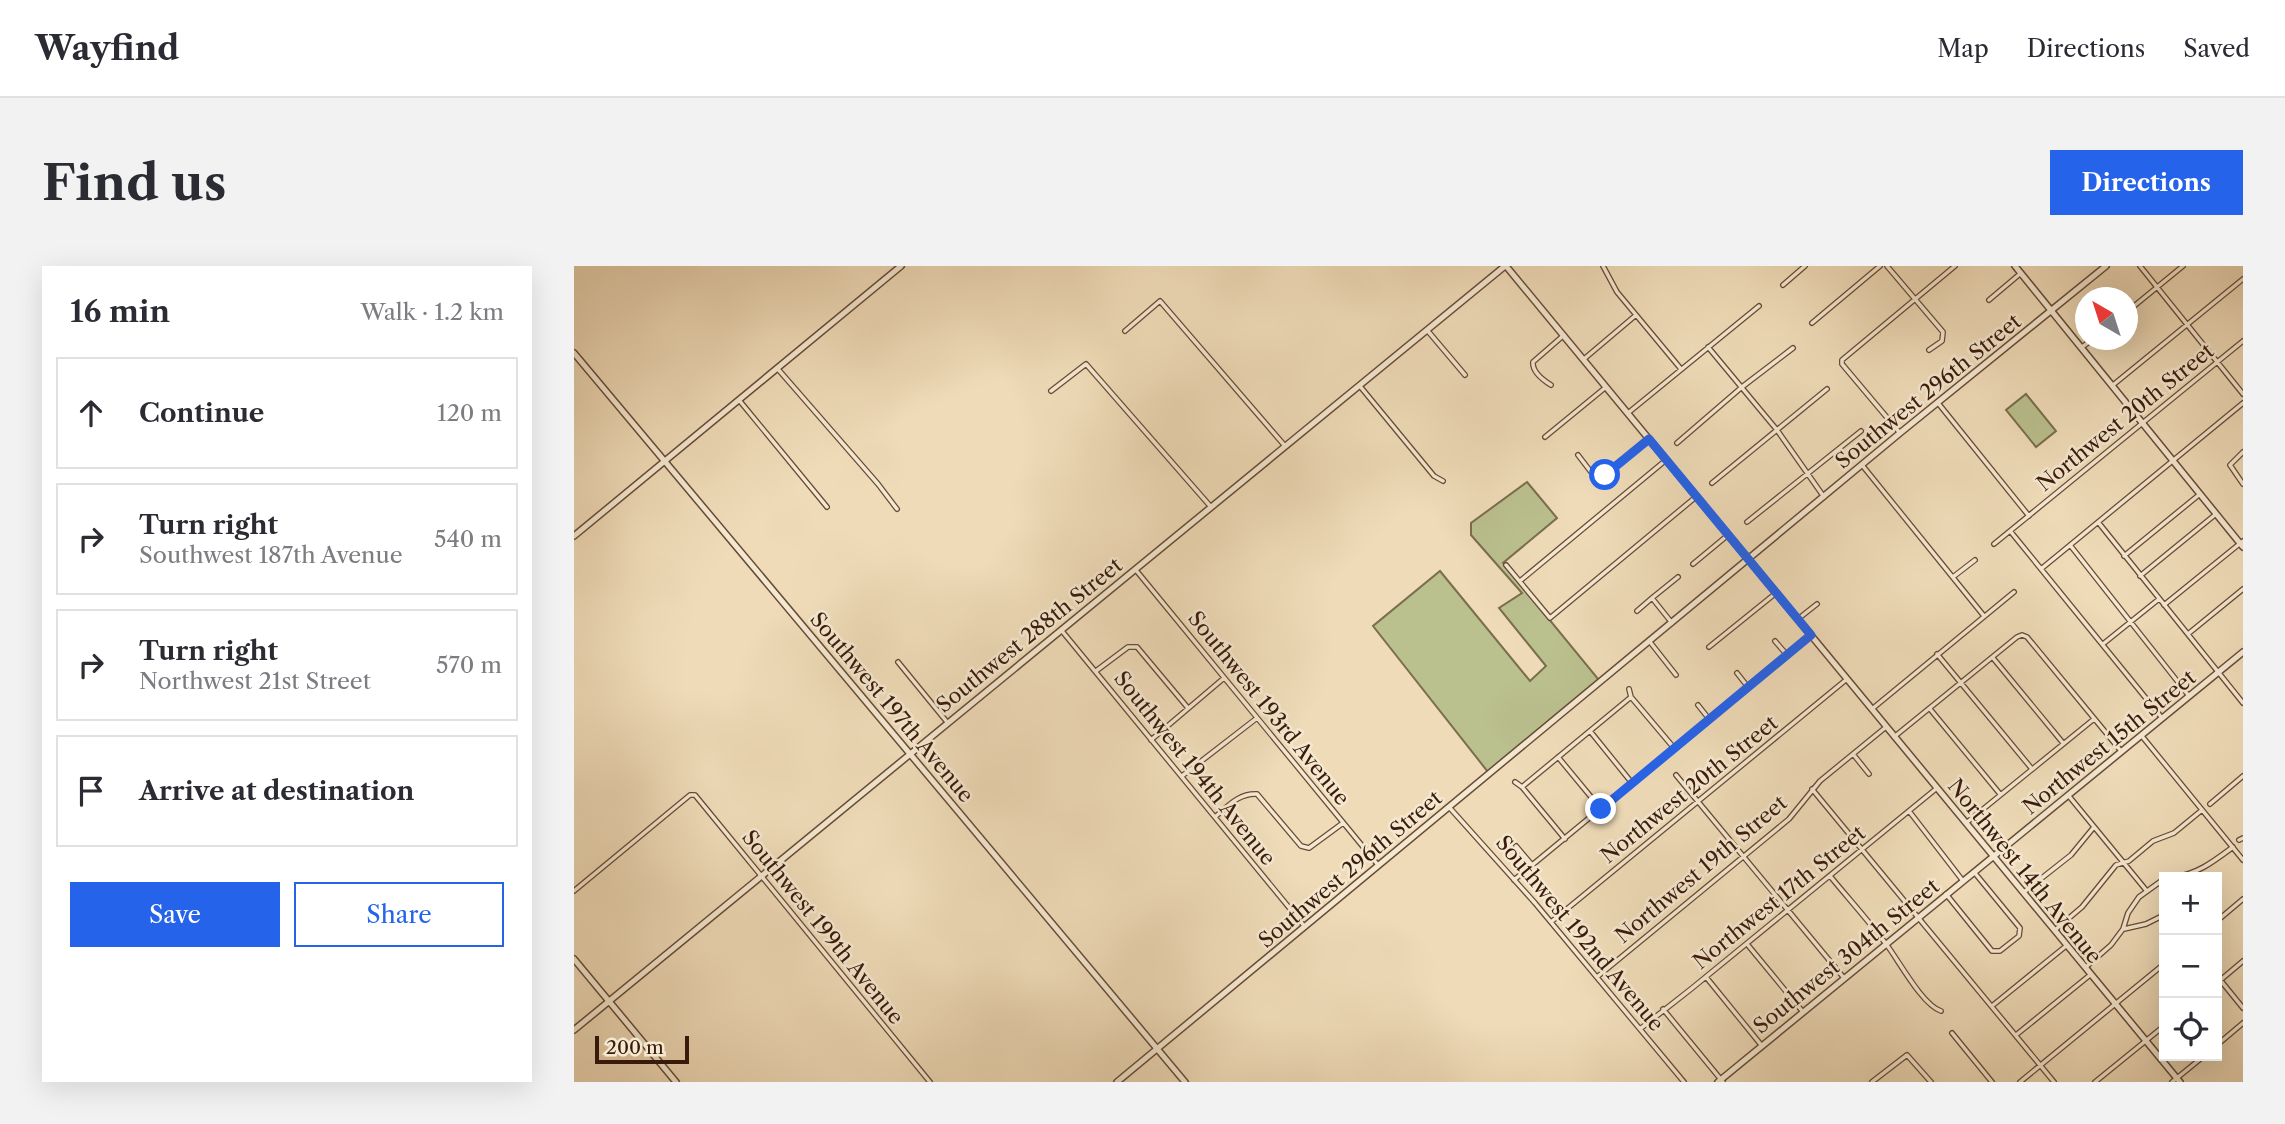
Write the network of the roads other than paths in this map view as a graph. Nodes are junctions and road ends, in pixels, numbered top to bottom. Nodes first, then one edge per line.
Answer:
1 (901, 266) edge
2 (1505, 266) edge
3 (1603, 266) edge
4 (1805, 266) edge
5 (1880, 266) edge
6 (1887, 266) edge
7 (1955, 266) edge
8 (2015, 266) edge
9 (2106, 266) edge
10 (2140, 266) edge
11 (2183, 266) edge
12 (2021, 273) junction
13 (2243, 279) edge
14 (1783, 285) dead end
15 (2157, 287) junction
16 (1915, 299) junction
17 (1989, 300) dead end
18 (2138, 302) edge
19 (1759, 306) dead end
20 (2052, 310) junction
21 (1636, 315) junction
22 (1812, 323) dead end
23 (2187, 324) junction
24 (1427, 330) junction
25 (1125, 331) dead end
26 (1564, 335) junction
27 (2075, 339) edge
28 (2243, 341) edge
29 (1709, 347) junction
30 (1793, 348) dead end
31 (1928, 350) dead end
32 (2084, 350) edge
33 (574, 353) edge
34 (1584, 359) junction
35 (2217, 362) junction
36 (777, 368) junction
37 (1681, 369) junction
38 (1465, 375) dead end
39 (1359, 385) junction
40 (1551, 385) dead end
41 (2113, 385) junction
42 (1606, 387) junction
43 (1742, 387) junction
44 (1827, 389) dead end
45 (1051, 390) dead end
46 (2243, 394) edge
47 (739, 400) junction
48 (1938, 402) junction
49 (2243, 402) edge
50 (1628, 413) junction
51 (2143, 423) junction
52 (1777, 429) junction
53 (1861, 431) dead end
54 (1900, 433) junction
55 (1545, 437) dead end
56 (1649, 439) junction
57 (1678, 443) dead end
58 (1285, 446) junction
59 (2243, 452) edge
60 (1578, 455) dead end
61 (1666, 460) junction
62 (2173, 461) junction
63 (664, 462) junction
64 (1862, 465) junction
65 (1808, 475) junction
66 (1443, 481) dead end
67 (1712, 483) dead end
68 (2243, 484) edge
69 (2200, 494) junction
70 (1697, 496) junction
71 (1824, 496) junction
72 (827, 507) dead end
73 (1211, 507) junction
74 (897, 509) dead end
75 (2216, 514) junction
76 (2029, 516) junction
77 (1747, 522) dead end
78 (2098, 522) junction
79 (2011, 531) junction
80 (1728, 535) junction
81 (574, 536) edge
82 (1994, 544) dead end
83 (2242, 544) edge
84 (2070, 545) junction
85 (2124, 556) junction
86 (1748, 559) junction
87 (1975, 560) dead end
88 (1693, 564) dead end
89 (1506, 565) dead end
90 (1135, 569) junction
91 (2041, 569) junction
92 (2140, 576) junction
93 (1678, 577) dead end
94 (1953, 577) junction
95 (1520, 581) junction
96 (2243, 589) edge
97 (2014, 592) dead end
98 (1776, 593) junction
99 (1652, 598) junction
100 (2159, 599) junction
101 (1817, 604) dead end
102 (2164, 605) junction
103 (1637, 611) dead end
104 (1984, 615) junction
105 (1798, 619) junction
106 (2131, 622) junction
107 (1672, 623) junction
108 (1061, 629) junction
109 (2188, 634) junction
110 (1811, 635) junction
111 (1775, 641) dead end
112 (1650, 642) junction
113 (2103, 644) junction
114 (1709, 647) dead end
115 (2243, 652) edge
116 (1937, 654) junction
117 (1787, 655) junction
118 (1993, 658) junction
119 (898, 662) dead end
120 (1096, 671) junction
121 (2218, 672) junction
122 (1737, 673) dead end
123 (1676, 675) dead end
124 (1224, 678) junction
125 (1847, 679) junction
126 (1961, 683) junction
127 (1748, 687) junction
128 (1629, 689) dead end
129 (2189, 696) junction
130 (1631, 697) junction
131 (2243, 703) edge
132 (1698, 705) dead end
133 (1188, 708) junction
134 (1871, 709) junction
135 (1930, 709) junction
136 (1256, 718) junction
137 (2162, 718) junction
138 (1709, 719) junction
139 (2094, 719) junction
140 (947, 722) junction
141 (1886, 727) junction
142 (1590, 731) junction
143 (2141, 735) junction
144 (1894, 737) junction
145 (1151, 740) junction
146 (2063, 743) junction
147 (1674, 748) junction
148 (2120, 751) junction
149 (910, 753) junction
150 (1853, 754) junction
151 (1558, 757) junction
152 (2032, 769) junction
153 (1869, 774) dead end
154 (1676, 775) dead end
155 (1182, 776) junction
156 (2243, 776) edge
157 (1515, 782) dead end
158 (1632, 783) junction
159 (1522, 787) junction
160 (1937, 788) junction
161 (1812, 789) junction
162 (2000, 794) junction
163 (2068, 795) junction
164 (1698, 802) junction
165 (2210, 804) dead end
166 (1449, 807) junction
167 (1601, 809) junction
168 (2202, 810) junction
169 (1909, 811) junction
170 (1215, 817) junction
171 (1343, 823) junction
172 (1966, 823) junction
173 (2094, 827) junction
174 (1564, 839) junction
175 (1516, 846) dead end
176 (2233, 847) junction
177 (1862, 850) junction
178 (1994, 855) junction
179 (1744, 856) junction
180 (2243, 860) edge
181 (2123, 862) junction
182 (1532, 865) junction
183 (1378, 866) junction
184 (1974, 872) junction
185 (2196, 872) edge
186 (1830, 876) junction
187 (760, 877) junction
188 (1514, 880) junction
189 (1963, 881) junction
190 (2159, 882) edge
191 (2146, 890) junction
192 (574, 891) edge
193 (2024, 892) junction
194 (1946, 894) junction
195 (2243, 900) edge
196 (1788, 909) junction
197 (1919, 917) junction
198 (2159, 917) edge
199 (2222, 917) edge
200 (1551, 922) junction
201 (1306, 926) junction
202 (2123, 929) junction
203 (2054, 931) junction
204 (1747, 944) junction
205 (1886, 944) junction
206 (2066, 946) junction
207 (574, 960) edge
208 (2243, 961) edge
209 (2084, 968) junction
210 (2159, 968) edge
211 (2090, 975) junction
212 (1597, 977) junction
213 (2222, 977) edge
214 (1706, 978) junction
215 (1844, 978) junction
216 (2222, 984) edge
217 (609, 1001) junction
218 (2115, 1004) junction
219 (1992, 1006) junction
220 (2243, 1008) edge
221 (1663, 1009) junction
222 (1941, 1011) dead end
223 (1803, 1012) junction
224 (2243, 1023) edge
225 (1640, 1029) junction
226 (574, 1030) edge
227 (2159, 1030) edge
228 (1952, 1033) dead end
229 (2016, 1035) junction
230 (2222, 1041) edge
231 (2146, 1042) junction
232 (1762, 1046) junction
233 (1157, 1049) junction
234 (2198, 1061) edge
235 (2040, 1065) junction
236 (1721, 1081) edge
237 (2176, 1081) edge
238 (676, 1082) edge
239 (930, 1082) edge
240 (1117, 1082) edge
241 (1185, 1082) edge
242 (1684, 1082) edge
243 (1872, 1082) edge
244 (1931, 1082) edge
245 (1992, 1082) edge
246 (2020, 1082) edge
247 (2054, 1082) edge
248 (2095, 1082) edge

1 - 36 street
2 - 24 street, Southwest 288th Street
2 - 26 street, Northwest 14th Avenue
3 - 21 street
4 - 14 street
5 - 22 street
6 - 16 street
7 - 16 street
8 - 12 street
9 - 20 street, Southwest 296th Street
10 - 15 street
11 - 15 street
12 - 17 street
12 - 20 street
13 - 23 street
15 - 18 street
15 - 23 street
16 - 31 street
16 - 54 street
19 - 29 street
20 - 27 street
20 - 48 street, Southwest 296th Street
21 - 34 street
21 - 37 street
23 - 35 street
23 - 41 street
24 - 38 street
24 - 39 street, Southwest 288th Street
25 - 58 street
26 - 34 street, Northwest 14th Avenue
26 - 40 street
28 - 35 street, Northwest 20th Street
29 - 37 street
29 - 43 street
30 - 43 street
32 - 41 street
33 - 63 street, Southwest 197th Avenue
34 - 42 street, Northwest 14th Avenue
35 - 46 street
35 - 51 street, Northwest 20th Street
36 - 47 street
36 - 74 street
37 - 50 street
39 - 58 street, Southwest 288th Street
39 - 66 street
41 - 51 street
42 - 50 street, Northwest 14th Avenue
42 - 55 street
43 - 52 street
43 - 57 street
44 - 52 street
45 - 73 street
47 - 63 street
47 - 72 street
48 - 54 street, Southwest 296th Street
48 - 76 street
49 - 62 street
50 - 56 street, Northwest 14th Avenue
51 - 62 street
51 - 76 street, Northwest 20th Street
52 - 65 street
52 - 67 street
53 - 65 street
54 - 64 street, Southwest 296th Street
56 - 60 street
56 - 61 street, Northwest 14th Avenue
58 - 73 street, Southwest 288th Street
59 - 68 street
61 - 70 street, Northwest 14th Avenue
61 - 95 street
62 - 69 street
62 - 78 street
63 - 81 street
63 - 149 street, Southwest 197th Avenue
64 - 71 street, Southwest 296th Street
64 - 94 street
65 - 71 street
65 - 77 street
69 - 75 street
69 - 85 street
70 - 80 street, Northwest 14th Avenue
70 - 95 street
71 - 86 street, Southwest 296th Street
73 - 90 street, Southwest 288th Street
75 - 83 street
75 - 92 street
76 - 79 street, Northwest 20th Street
78 - 84 street
78 - 85 street
79 - 82 street, Northwest 20th Street
79 - 91 street
80 - 86 street, Northwest 14th Avenue
80 - 88 street
83 - 102 street
84 - 91 street
84 - 106 street
85 - 92 street
86 - 98 street, Northwest 14th Avenue
86 - 107 street, Southwest 296th Street
87 - 94 street
89 - 95 street
90 - 108 street, Southwest 288th Street
90 - 124 street, Southwest 193rd Avenue
91 - 113 street
92 - 100 street
93 - 99 street
94 - 104 street
96 - 109 street
97 - 104 street
98 - 105 street, Northwest 14th Avenue
98 - 114 street
99 - 103 street
99 - 107 street
100 - 102 street
100 - 106 street
101 - 105 street
102 - 109 street
104 - 116 street
105 - 110 street, Northwest 14th Avenue
106 - 113 street
106 - 129 street
107 - 112 street, Southwest 296th Street
108 - 120 street, Southwest 194th Avenue
108 - 140 street, Southwest 288th Street
109 - 121 street
110 - 117 street
110 - 125 street, Northwest 14th Avenue
111 - 117 street
112 - 123 street
112 - 166 street, Southwest 296th Street
113 - 137 street
115 - 121 street, Northwest 15th Street
116 - 126 street
116 - 134 street
117 - 127 street
118 - 126 street
118 - 139 street
118 - 146 street
119 - 140 street
120 - 133 street
120 - 145 street, Southwest 194th Avenue
121 - 129 street, Northwest 15th Street
121 - 131 street
122 - 127 street
124 - 133 street
124 - 136 street, Southwest 193rd Avenue
125 - 134 street, Northwest 14th Avenue
125 - 164 street, Northwest 20th Street
126 - 135 street
126 - 152 street
127 - 138 street
128 - 130 street
129 - 137 street, Northwest 15th Street
130 - 142 street
130 - 147 street
132 - 138 street
133 - 145 street
134 - 141 street, Northwest 14th Avenue
135 - 144 street
135 - 162 street
136 - 155 street
136 - 171 street, Southwest 193rd Avenue
137 - 143 street, Northwest 15th Street
138 - 147 street
139 - 146 street
139 - 148 street
140 - 149 street, Southwest 288th Street
141 - 144 street, Northwest 14th Avenue
141 - 150 street, Northwest 19th Street
142 - 151 street
142 - 158 street
143 - 148 street, Northwest 15th Street
143 - 168 street
144 - 160 street, Northwest 14th Avenue
145 - 155 street, Southwest 194th Avenue
146 - 152 street
147 - 158 street
148 - 163 street, Northwest 15th Street
149 - 187 street, Southwest 288th Street
149 - 233 street, Southwest 197th Avenue
150 - 153 street
150 - 161 street, Northwest 19th Street
151 - 159 street
151 - 167 street
152 - 162 street
154 - 164 street
155 - 170 street, Southwest 194th Avenue
156 - 165 street
157 - 159 street
158 - 167 street
159 - 174 street
160 - 169 street, Northwest 17th Street
160 - 172 street, Northwest 14th Avenue
161 - 177 street
161 - 179 street, Northwest 19th Street
162 - 172 street
163 - 173 street
163 - 178 street, Northwest 15th Street
164 - 179 street
164 - 200 street, Northwest 20th Street
166 - 183 street, Southwest 296th Street
166 - 188 street, Southwest 192nd Avenue
167 - 174 street
168 - 176 street
168 - 181 street
169 - 177 street, Northwest 17th Street
169 - 189 street
170 - 171 street
170 - 201 street, Southwest 194th Avenue
171 - 183 street, Southwest 193rd Avenue
172 - 178 street, Northwest 14th Avenue
173 - 181 street
173 - 193 street
174 - 182 street
175 - 182 street
176 - 180 street
176 - 185 street
177 - 186 street, Northwest 17th Street
177 - 197 street
178 - 184 street, Southwest 304th Street
178 - 193 street, Northwest 14th Avenue
179 - 196 street
179 - 212 street, Northwest 19th Street
181 - 191 street
181 - 203 street
182 - 188 street
183 - 201 street, Southwest 296th Street
184 - 189 street, Southwest 304th Street
184 - 194 street
186 - 196 street, Northwest 17th Street
186 - 205 street
187 - 192 street, Southwest 199th Avenue
187 - 217 street, Southwest 288th Street
187 - 239 street, Southwest 199th Avenue
188 - 200 street, Southwest 192nd Avenue
189 - 194 street, Southwest 304th Street
190 - 191 street
191 - 202 street
193 - 203 street, Northwest 14th Avenue
194 - 197 street, Southwest 304th Street
195 - 199 street
196 - 204 street, Northwest 17th Street
196 - 215 street
197 - 205 street, Southwest 304th Street
197 - 219 street
198 - 202 street
200 - 212 street, Southwest 192nd Avenue
201 - 233 street, Southwest 296th Street
202 - 209 street
203 - 206 street, Northwest 14th Avenue
204 - 214 street, Northwest 17th Street
204 - 223 street
205 - 215 street, Southwest 304th Street
205 - 222 street
206 - 209 street, Northwest 14th Avenue
206 - 219 street
207 - 217 street
208 - 213 street
209 - 211 street, Northwest 14th Avenue
210 - 218 street
211 - 218 street, Northwest 14th Avenue
211 - 229 street
212 - 225 street, Southwest 192nd Avenue
214 - 221 street, Northwest 17th Street
214 - 232 street
215 - 223 street, Southwest 304th Street
216 - 220 street
217 - 226 street, Southwest 288th Street
217 - 238 street
218 - 231 street, Northwest 14th Avenue
218 - 235 street
219 - 229 street
221 - 225 street, Northwest 17th Street
221 - 236 street
223 - 232 street, Southwest 304th Street
224 - 230 street
225 - 242 street, Southwest 192nd Avenue
227 - 231 street
228 - 245 street
229 - 235 street
231 - 237 street, Northwest 14th Avenue
231 - 248 street
232 - 236 street, Southwest 304th Street
233 - 240 street, Southwest 296th Street
233 - 241 street, Southwest 197th Avenue
234 - 237 street
235 - 246 street
235 - 247 street
243 - 244 street

